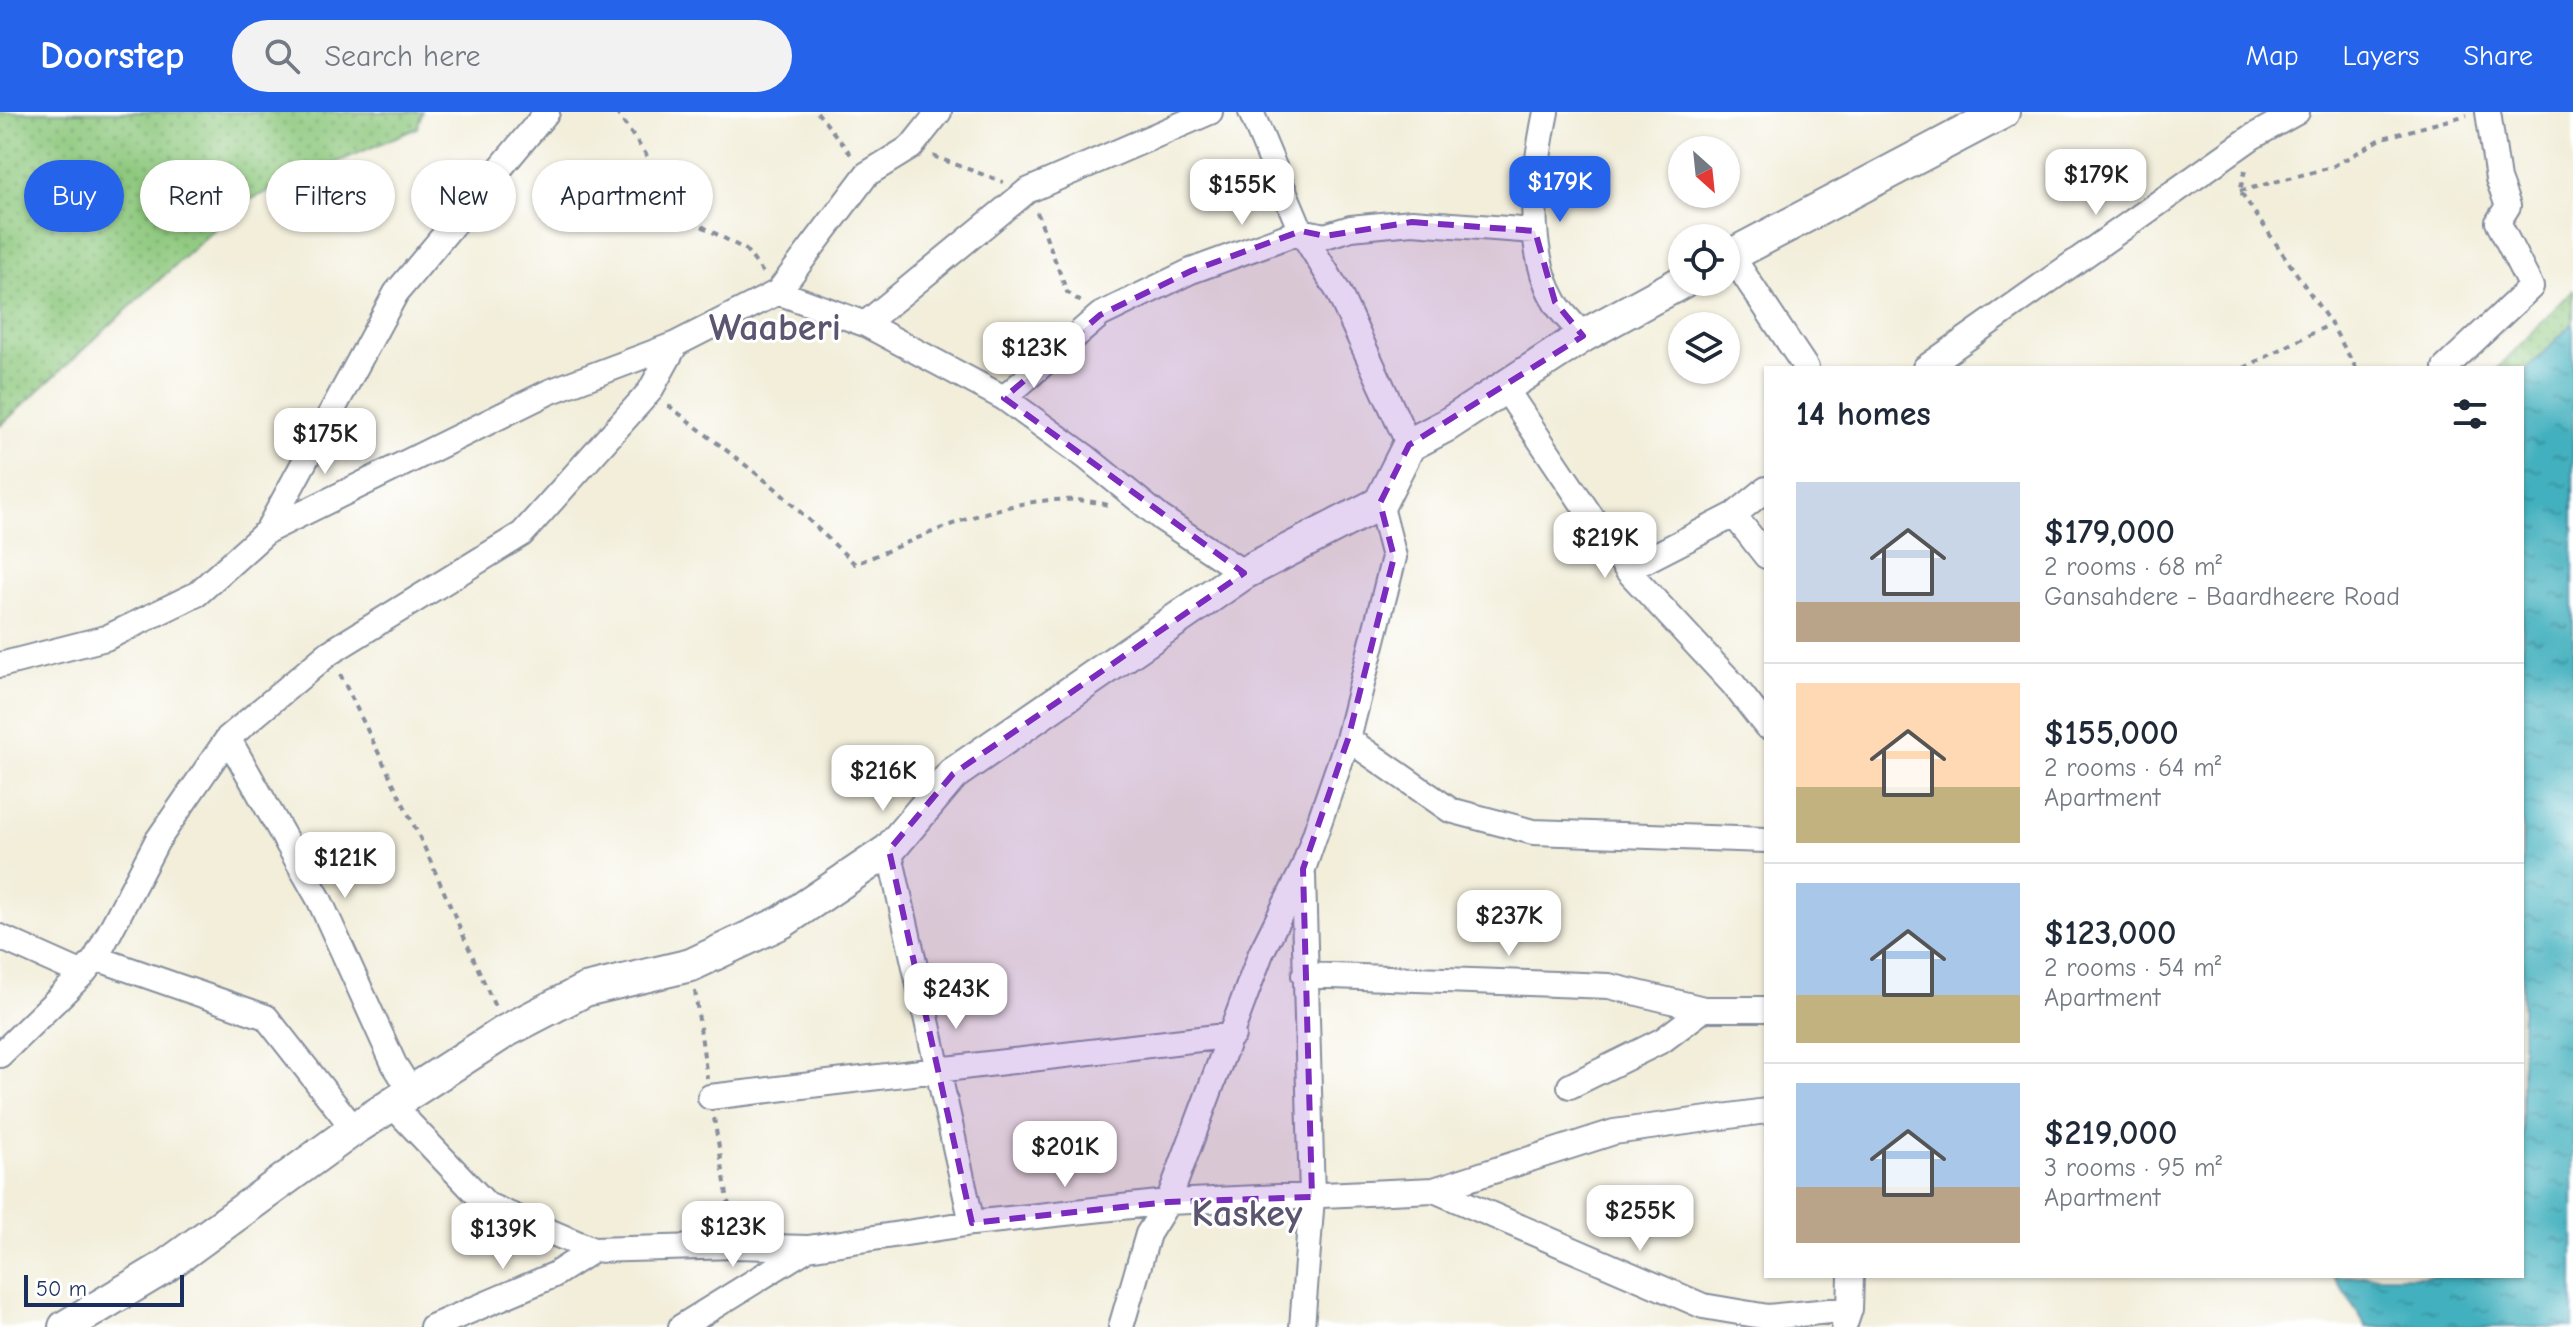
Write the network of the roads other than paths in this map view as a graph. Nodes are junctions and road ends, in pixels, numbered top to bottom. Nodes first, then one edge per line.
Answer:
1 (547, 112) edge
2 (939, 112) edge
3 (1210, 112) edge
4 (1251, 112) edge
5 (1546, 112) edge
6 (2003, 112) edge
7 (2297, 112) edge
8 (2488, 112) edge
9 (1301, 231) junction
10 (1535, 231) junction
11 (1740, 251) edge
12 (1740, 273) edge
13 (1668, 290) edge
14 (778, 292) junction
15 (865, 324) junction
16 (1583, 336) junction
17 (676, 344) junction
18 (1805, 366) edge
19 (1928, 366) edge
20 (2447, 366) edge
21 (1505, 388) junction
22 (1004, 398) junction
23 (1409, 445) junction
24 (1764, 491) edge
25 (1380, 503) junction
26 (1734, 515) junction
27 (267, 531) junction
28 (1764, 553) edge
29 (1627, 570) junction
30 (1244, 573) junction
31 (0, 665) edge
32 (1764, 723) edge
33 (228, 738) junction
34 (1348, 739) junction
35 (1764, 840) edge
36 (889, 850) junction
37 (1303, 869) junction
38 (0, 937) edge
39 (89, 966) junction
40 (1304, 975) junction
41 (1704, 1009) junction
42 (1764, 1009) edge
43 (1233, 1035) junction
44 (0, 1055) edge
45 (940, 1068) junction
46 (1570, 1086) dead end
47 (710, 1097) dead end
48 (402, 1098) junction
49 (1764, 1111) edge
50 (354, 1129) junction
51 (1434, 1190) junction
52 (1312, 1197) junction
53 (1168, 1202) junction
54 (972, 1223) junction
55 (808, 1248) junction
56 (593, 1250) junction
57 (1851, 1278) edge
58 (1847, 1318) edge
59 (1764, 1322) edge
60 (80, 1323) edge
61 (432, 1327) edge
62 (681, 1327) edge
63 (1121, 1327) edge
64 (1302, 1327) edge

1 - 27 street
2 - 14 street
3 - 15 street
4 - 9 street
5 - 10 street
6 - 11 main road
7 - 19 street
8 - 20 street
9 - 10 street
9 - 22 street
9 - 23 street
10 - 16 street
12 - 18 street
13 - 16 main road
14 - 15 street
14 - 17 street
15 - 22 street
16 - 21 main road
17 - 27 street
17 - 33 street
21 - 23 main road
21 - 29 street
22 - 30 street
23 - 25 main road
24 - 26 street
25 - 30 main road
25 - 34 street
26 - 28 street
26 - 29 street
27 - 31 street
29 - 32 street
30 - 36 main road
33 - 39 street
33 - 48 street
34 - 35 street
34 - 37 street
36 - 45 street
36 - 48 main road
37 - 40 street
37 - 43 street
38 - 39 street
39 - 44 street
39 - 50 street
40 - 41 street
40 - 52 street
41 - 42 street
41 - 46 street
43 - 45 street
43 - 53 street
45 - 47 street
45 - 54 street
48 - 50 main road
48 - 56 street
49 - 51 street
50 - 60 main road
51 - 52 street
51 - 59 street
52 - 53 street
52 - 64 street
53 - 54 street
53 - 63 street
54 - 55 street
55 - 56 street
55 - 62 street
56 - 61 street
57 - 58 street
58 - 59 street

